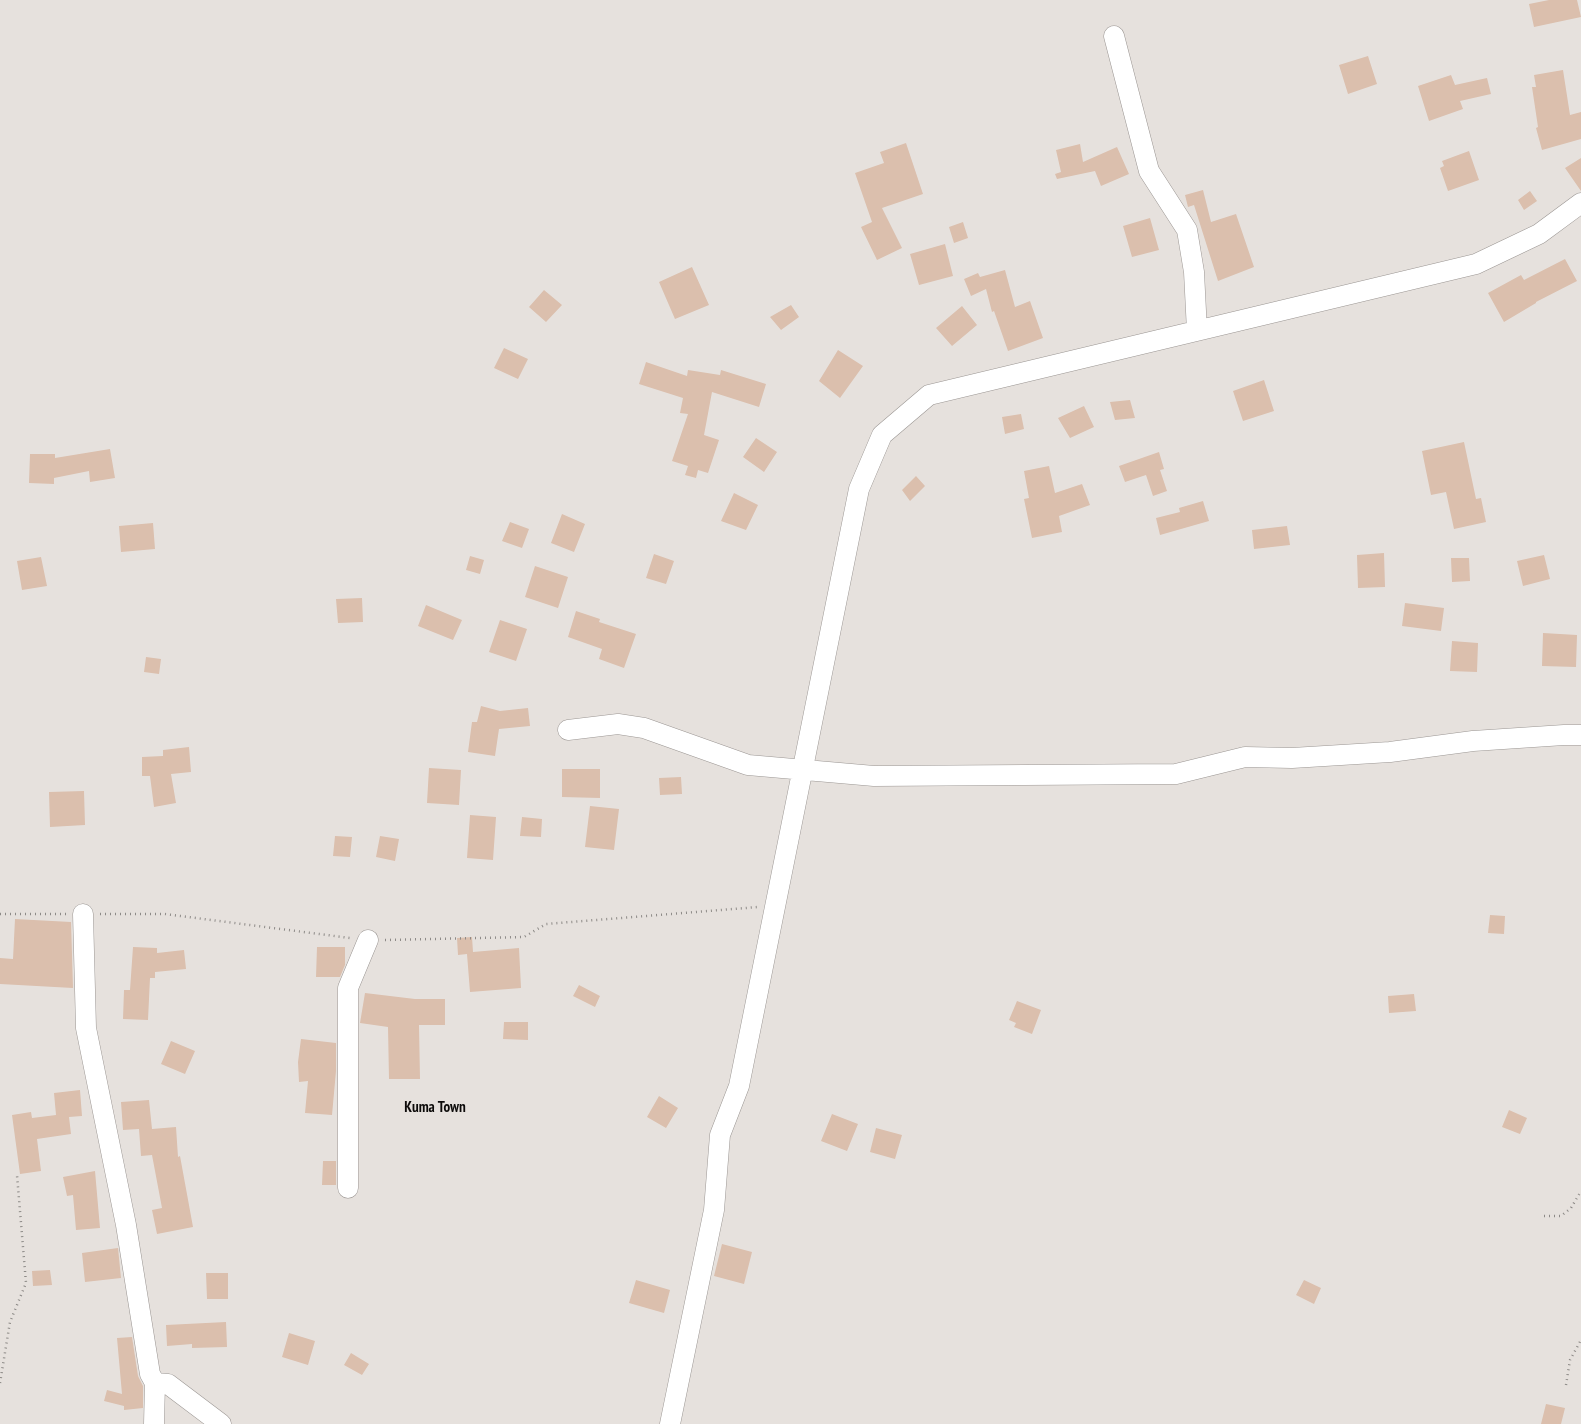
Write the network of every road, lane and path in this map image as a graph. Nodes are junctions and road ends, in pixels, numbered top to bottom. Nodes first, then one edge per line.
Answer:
1 (1114, 36) dead end
2 (1581, 203) edge
3 (1197, 331) junction
4 (568, 730) dead end
5 (1581, 735) edge
6 (802, 768) junction
7 (775, 906) junction
8 (0, 914) edge
9 (83, 914) junction
10 (368, 940) junction
11 (17, 1175) dead end
12 (348, 1188) dead end
13 (1581, 1191) edge
14 (1544, 1216) dead end
15 (1581, 1340) edge
16 (0, 1383) edge
17 (155, 1383) junction
18 (1566, 1385) dead end
19 (154, 1424) edge
20 (222, 1424) edge
21 (670, 1424) edge

1 - 3 street
2 - 3 street
3 - 6 street
4 - 6 street
5 - 6 street
6 - 7 street
7 - 10 path
7 - 21 street
8 - 9 path
9 - 10 path
9 - 17 street
10 - 12 street
11 - 16 path
13 - 14 path
15 - 18 path
17 - 19 street
17 - 20 street

